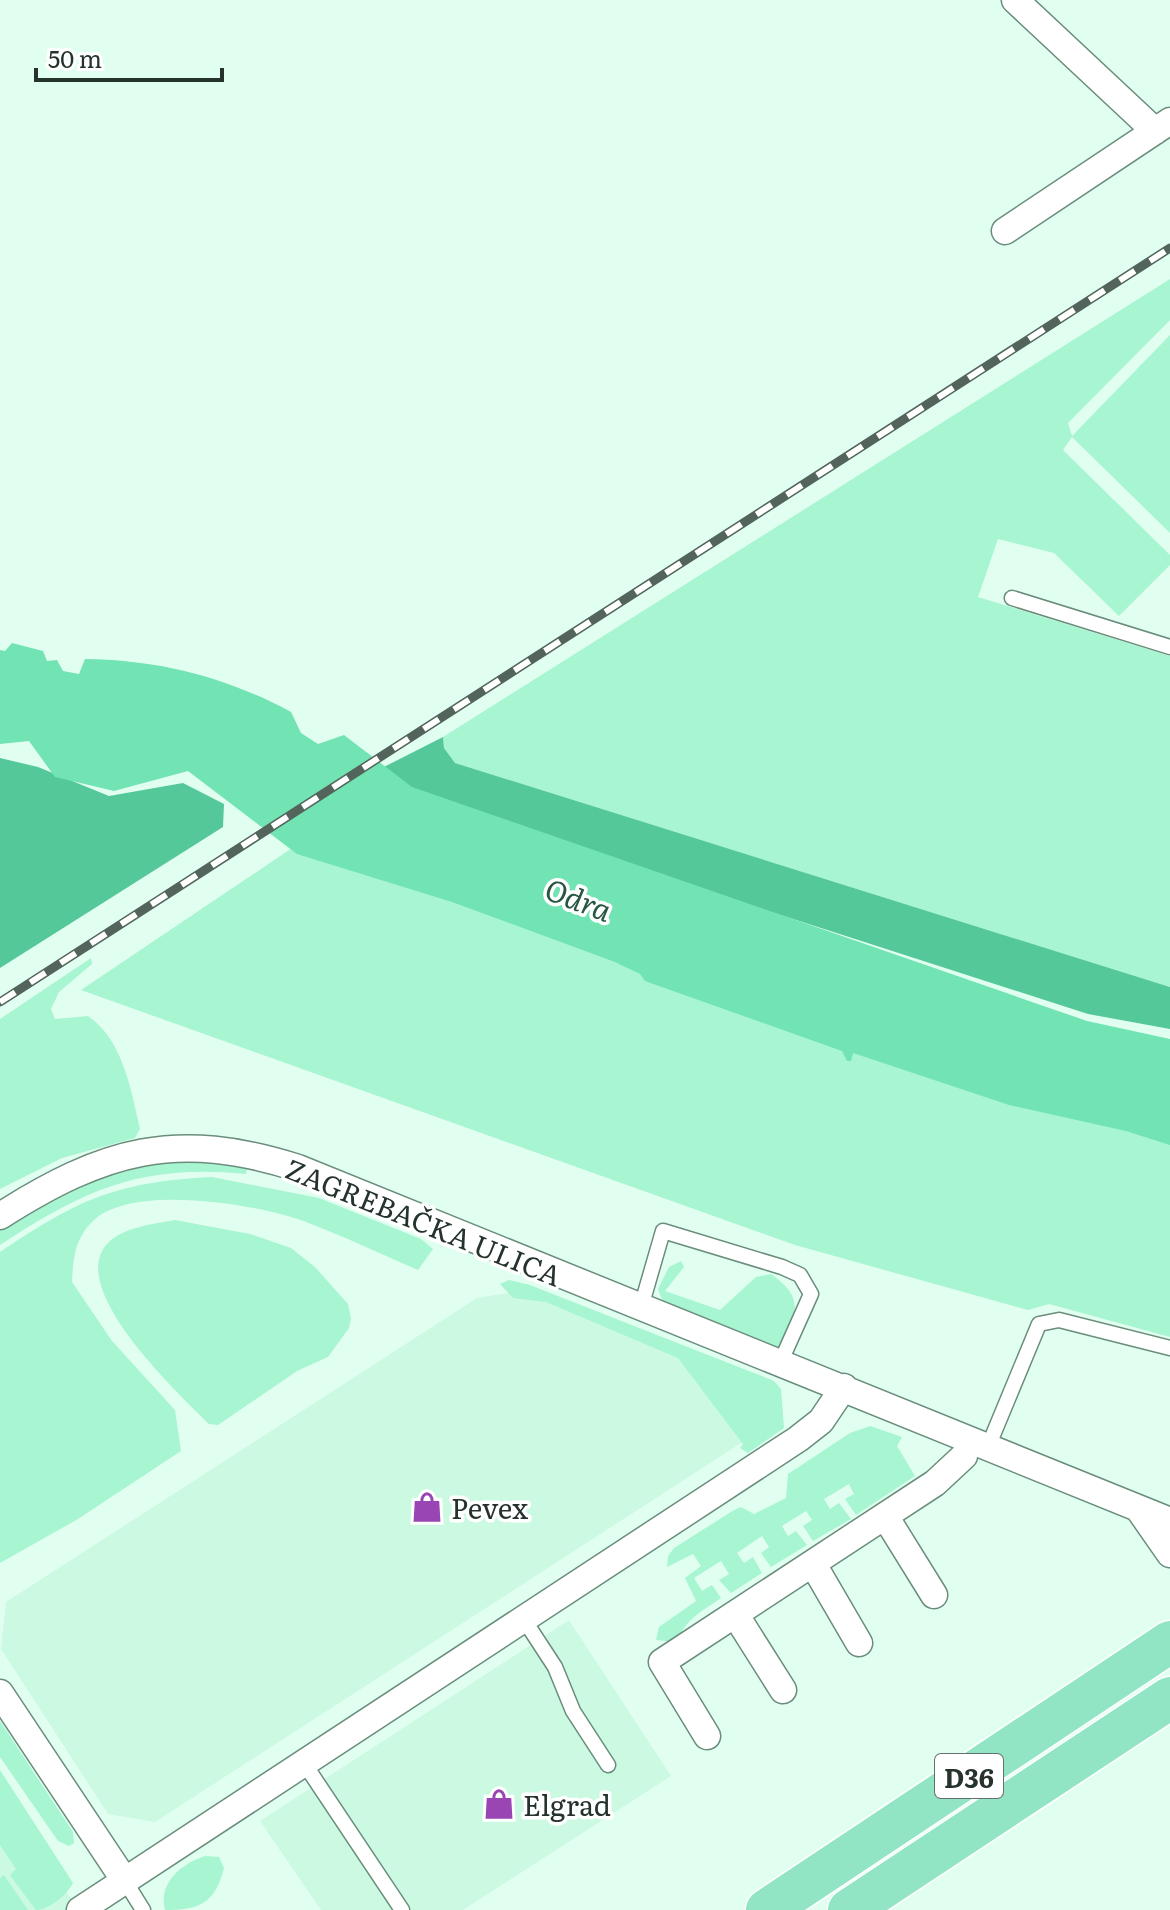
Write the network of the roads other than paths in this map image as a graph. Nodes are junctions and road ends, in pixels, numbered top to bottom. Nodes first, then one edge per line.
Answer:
1 (1015, 0) edge
2 (1162, 126) edge
3 (1005, 231) dead end
4 (1012, 598) dead end
5 (1170, 647) edge
6 (0, 1216) edge
7 (641, 1307) junction
8 (1170, 1348) edge
9 (781, 1361) junction
10 (844, 1387) junction
11 (976, 1452) junction
12 (1140, 1511) junction
13 (885, 1516) junction
14 (1170, 1521) edge
15 (1170, 1554) edge
16 (813, 1564) junction
17 (934, 1595) dead end
18 (735, 1614) junction
19 (523, 1618) junction
20 (1170, 1642) edge
21 (859, 1643) dead end
22 (783, 1690) dead end
23 (0, 1693) edge
24 (1170, 1698) edge
25 (707, 1736) dead end
26 (304, 1763) junction
27 (608, 1765) dead end
28 (125, 1881) junction
29 (80, 1910) edge
30 (143, 1910) edge
31 (402, 1910) edge
32 (767, 1910) edge
33 (849, 1910) edge

1 - 2 street
2 - 3 street
4 - 5 lane
6 - 7 street, ZAGREBAČKA ULICA
7 - 9 street, ZAGREBAČKA ULICA
7 - 9 lane
8 - 11 lane
9 - 10 street, ZAGREBAČKA ULICA
10 - 11 street, ZAGREBAČKA ULICA
10 - 19 street
11 - 12 street, ZAGREBAČKA ULICA
11 - 13 street
12 - 14 street, ZAGREBAČKA ULICA
12 - 15 street
13 - 16 street
13 - 17 street
16 - 18 street
16 - 21 street
18 - 22 street
18 - 25 street
19 - 26 street
19 - 27 lane
20 - 32 main road, D36
23 - 28 street
24 - 33 main road, D36
26 - 28 street
26 - 31 lane
28 - 29 street
28 - 30 lane

